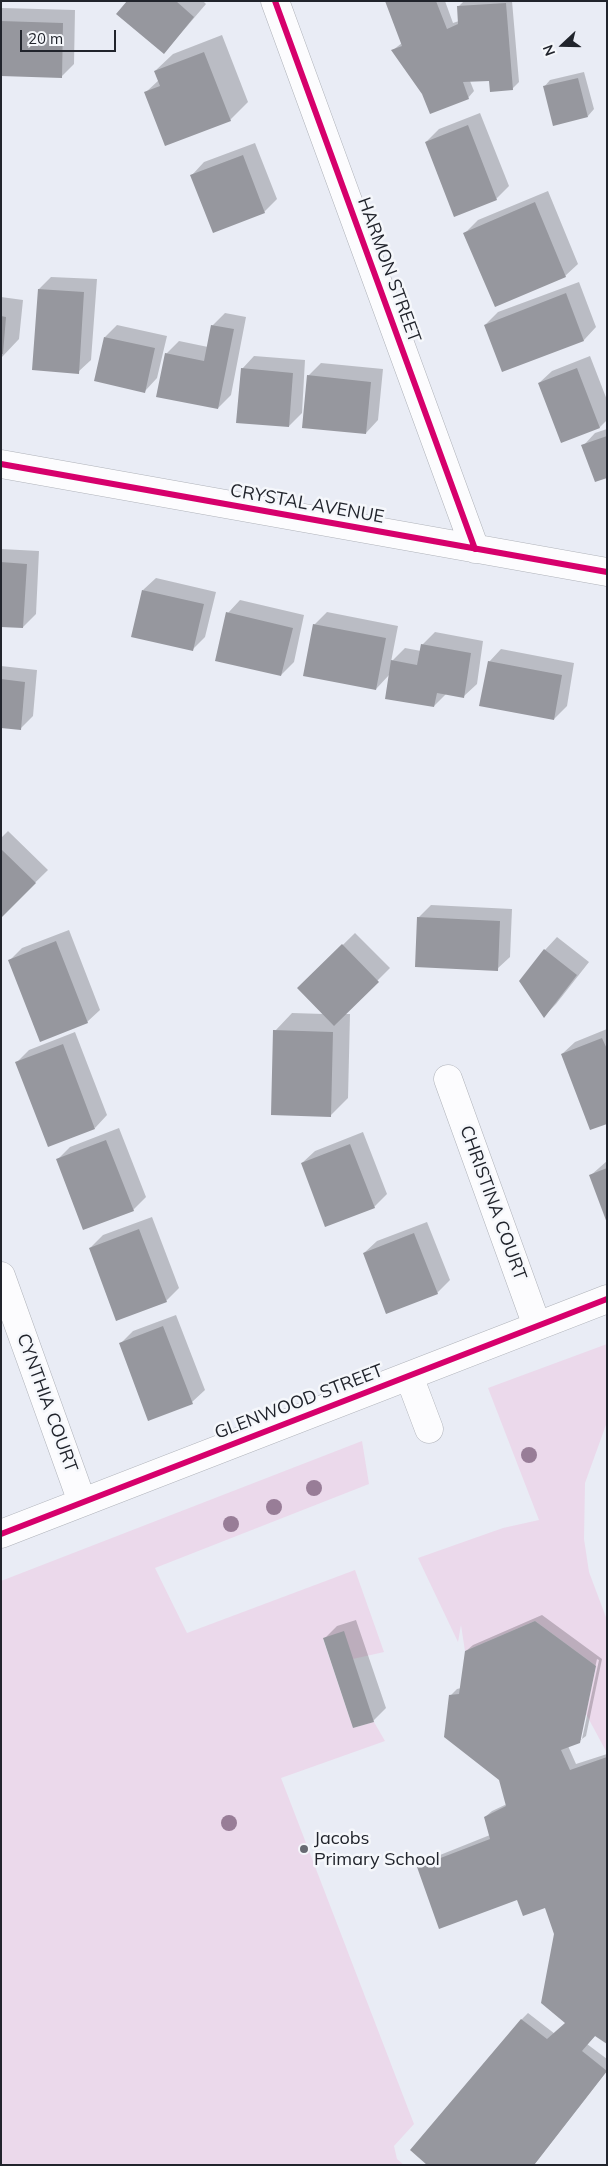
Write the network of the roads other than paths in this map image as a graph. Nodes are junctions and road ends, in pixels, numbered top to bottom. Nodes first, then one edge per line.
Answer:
1 (275, 1) edge
2 (1, 464) edge
3 (475, 550) junction
4 (607, 572) edge
5 (448, 1080) dead end
6 (1, 1276) edge
7 (607, 1300) edge
8 (537, 1326) junction
9 (408, 1376) junction
10 (429, 1429) dead end
11 (82, 1502) junction
12 (1, 1534) edge

1 - 3 street, HARMON STREET
2 - 3 street, CRYSTAL AVENUE
3 - 4 street, CRYSTAL AVENUE
5 - 8 street, CHRISTINA COURT
6 - 11 street, CYNTHIA COURT
7 - 8 street, GLENWOOD STREET
8 - 9 street, GLENWOOD STREET
9 - 10 street
9 - 11 street, GLENWOOD STREET
11 - 12 street, GLENWOOD STREET

